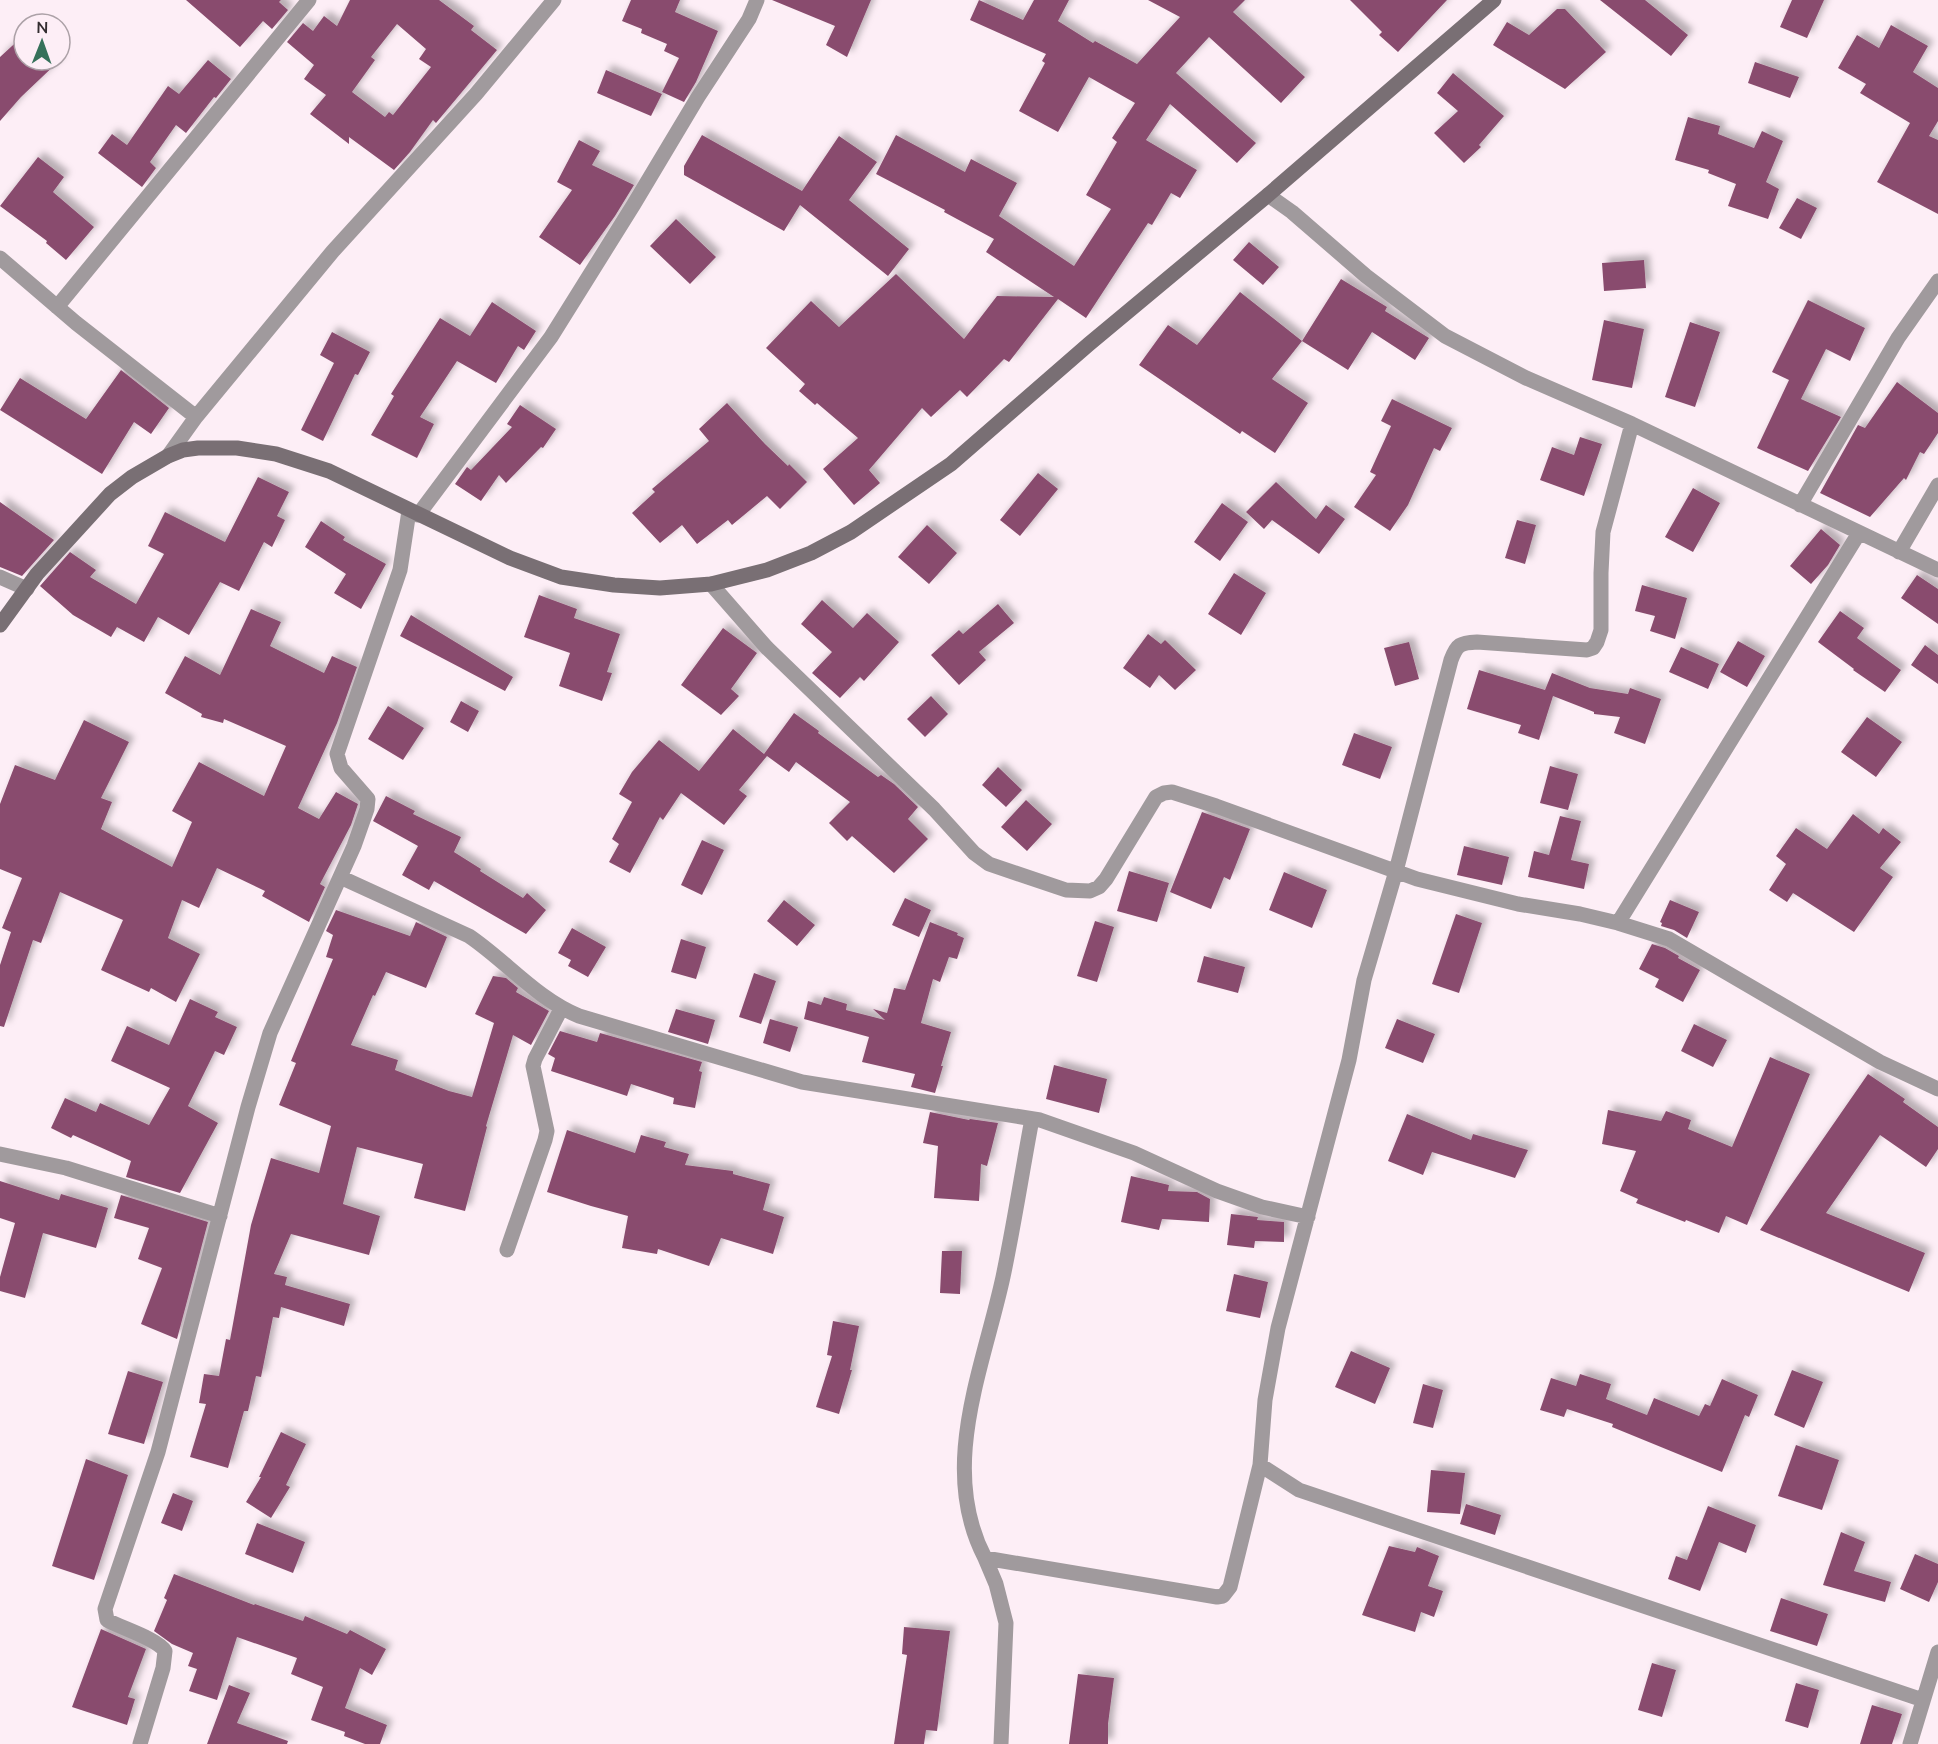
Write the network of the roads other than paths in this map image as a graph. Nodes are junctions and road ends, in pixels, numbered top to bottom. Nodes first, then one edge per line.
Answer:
1 (309, 0) edge
2 (554, 0) edge
3 (757, 0) edge
4 (1494, 0) edge
5 (1268, 195) junction
6 (0, 258) edge
7 (1938, 281) edge
8 (57, 307) junction
9 (196, 417) junction
10 (1632, 424) junction
11 (168, 456) junction
12 (1938, 485) edge
13 (1800, 505) junction
14 (413, 513) junction
15 (1859, 533) junction
16 (1899, 552) junction
17 (1938, 570) edge
18 (0, 577) edge
19 (711, 584) junction
20 (27, 589) junction
21 (0, 625) edge
22 (1396, 871) junction
23 (339, 877) junction
24 (1618, 923) junction
25 (561, 1009) junction
26 (1938, 1089) edge
27 (1032, 1119) junction
28 (0, 1154) edge
29 (220, 1216) junction
30 (1308, 1217) junction
31 (507, 1250) dead end
32 (1260, 1465) junction
33 (985, 1558) junction
34 (1938, 1652) edge
35 (1923, 1700) junction
36 (140, 1744) edge
37 (1001, 1744) edge
38 (1910, 1744) edge

1 - 8 street
2 - 9 street
3 - 14 street
4 - 5 street
5 - 10 street
5 - 19 street
6 - 8 street
7 - 13 street
8 - 9 street
9 - 11 street
10 - 13 street
10 - 22 street
11 - 14 street
11 - 20 street
12 - 16 street
13 - 15 street
14 - 19 street
14 - 23 street
15 - 16 street
15 - 24 street
16 - 17 street
18 - 20 street
19 - 22 street
20 - 21 street
22 - 24 street
22 - 30 street
23 - 25 street
23 - 29 street
24 - 26 street
25 - 27 street
25 - 31 street
27 - 30 street
27 - 33 street
28 - 29 street
29 - 36 street
30 - 32 street
32 - 33 street
32 - 35 street
33 - 37 street
34 - 35 street
35 - 38 street

